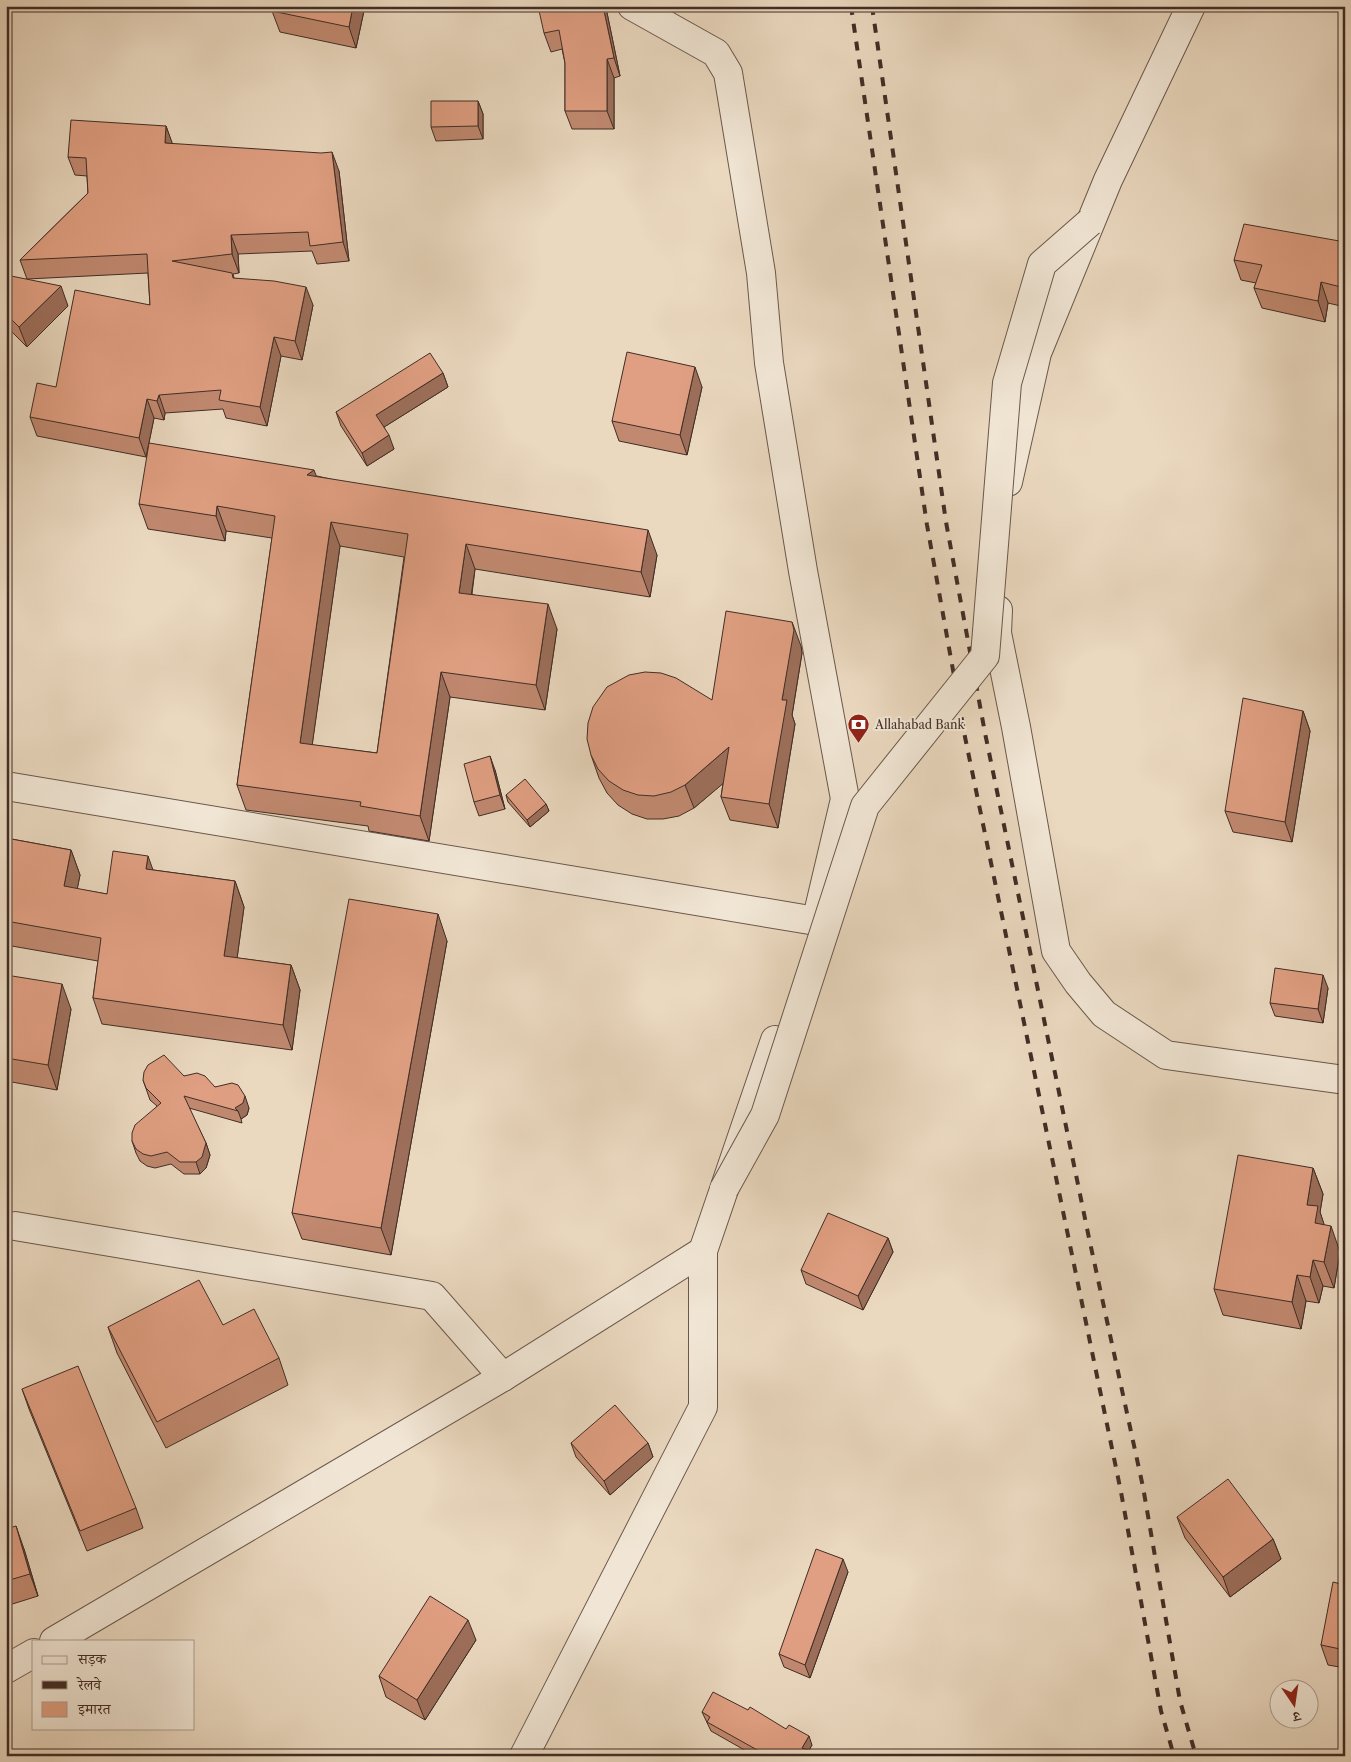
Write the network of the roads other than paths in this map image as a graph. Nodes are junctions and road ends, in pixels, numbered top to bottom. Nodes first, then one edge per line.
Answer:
1 (632, 6) edge
2 (1191, 6) edge
3 (1090, 222) junction
4 (6, 786) edge
5 (816, 921) junction
6 (1345, 1080) edge
7 (724, 1189) junction
8 (15, 1226) dead end
9 (703, 1251) junction
10 (503, 1377) junction
11 (56, 1640) edge
12 (32, 1654) edge
13 (6, 1669) edge
14 (524, 1756) edge

1 - 5 street
2 - 3 street
3 - 6 street
3 - 7 street, bridge
4 - 5 street
5 - 7 street
7 - 9 street
8 - 10 street
9 - 10 street
9 - 14 street
10 - 11 street
12 - 13 street

